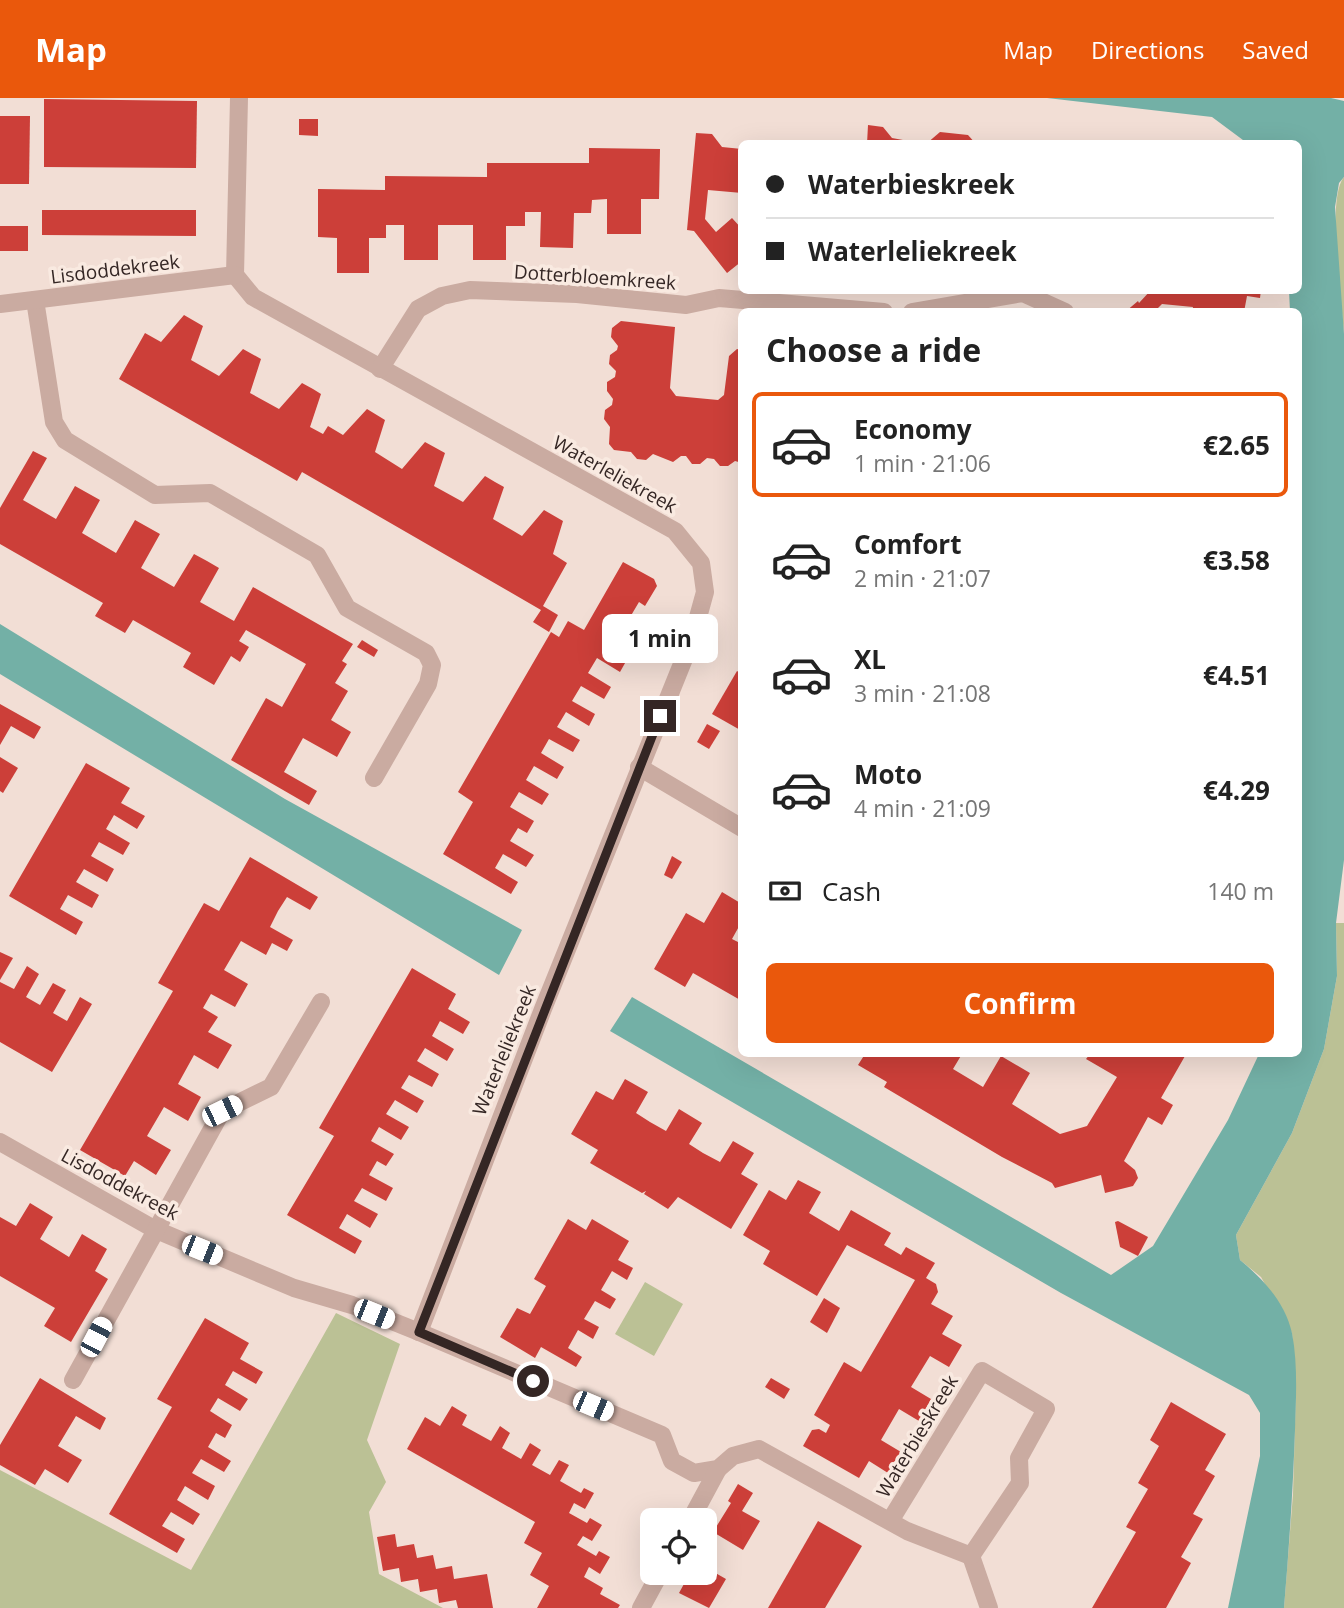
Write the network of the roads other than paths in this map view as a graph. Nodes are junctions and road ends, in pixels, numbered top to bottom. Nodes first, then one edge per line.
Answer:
1 (239, 98) edge
2 (235, 275) junction
3 (1018, 294) edge
4 (1025, 294) edge
5 (35, 300) junction
6 (0, 304) edge
7 (958, 307) edge
8 (837, 308) edge
9 (1056, 308) edge
10 (380, 369) junction
11 (639, 767) junction
12 (374, 778) dead end
13 (738, 826) edge
14 (321, 1002) dead end
15 (0, 1142) edge
16 (154, 1229) junction
17 (419, 1332) junction
18 (73, 1380) dead end
19 (718, 1469) junction
20 (697, 1508) edge
21 (890, 1521) junction
22 (971, 1556) junction
23 (653, 1585) edge
24 (641, 1608) edge
25 (989, 1608) edge

1 - 2 street
2 - 5 street, Lisdoddekreek
2 - 10 street, Waterleliekreek
3 - 7 street
4 - 9 street
5 - 6 street, Lisdoddekreek
5 - 12 street
8 - 10 street, Dotterbloemkreek
10 - 11 street, Waterleliekreek
11 - 13 street
11 - 17 street, Waterleliekreek
14 - 16 street
15 - 16 street, Lisdoddekreek
16 - 17 street, Lisdoddekreek
16 - 18 street
17 - 19 street
19 - 20 street
19 - 21 street, Waterbieskreek
21 - 22 street, Waterbieskreek
21 - 22 street, Waterbieskreek
22 - 25 street
23 - 24 street

